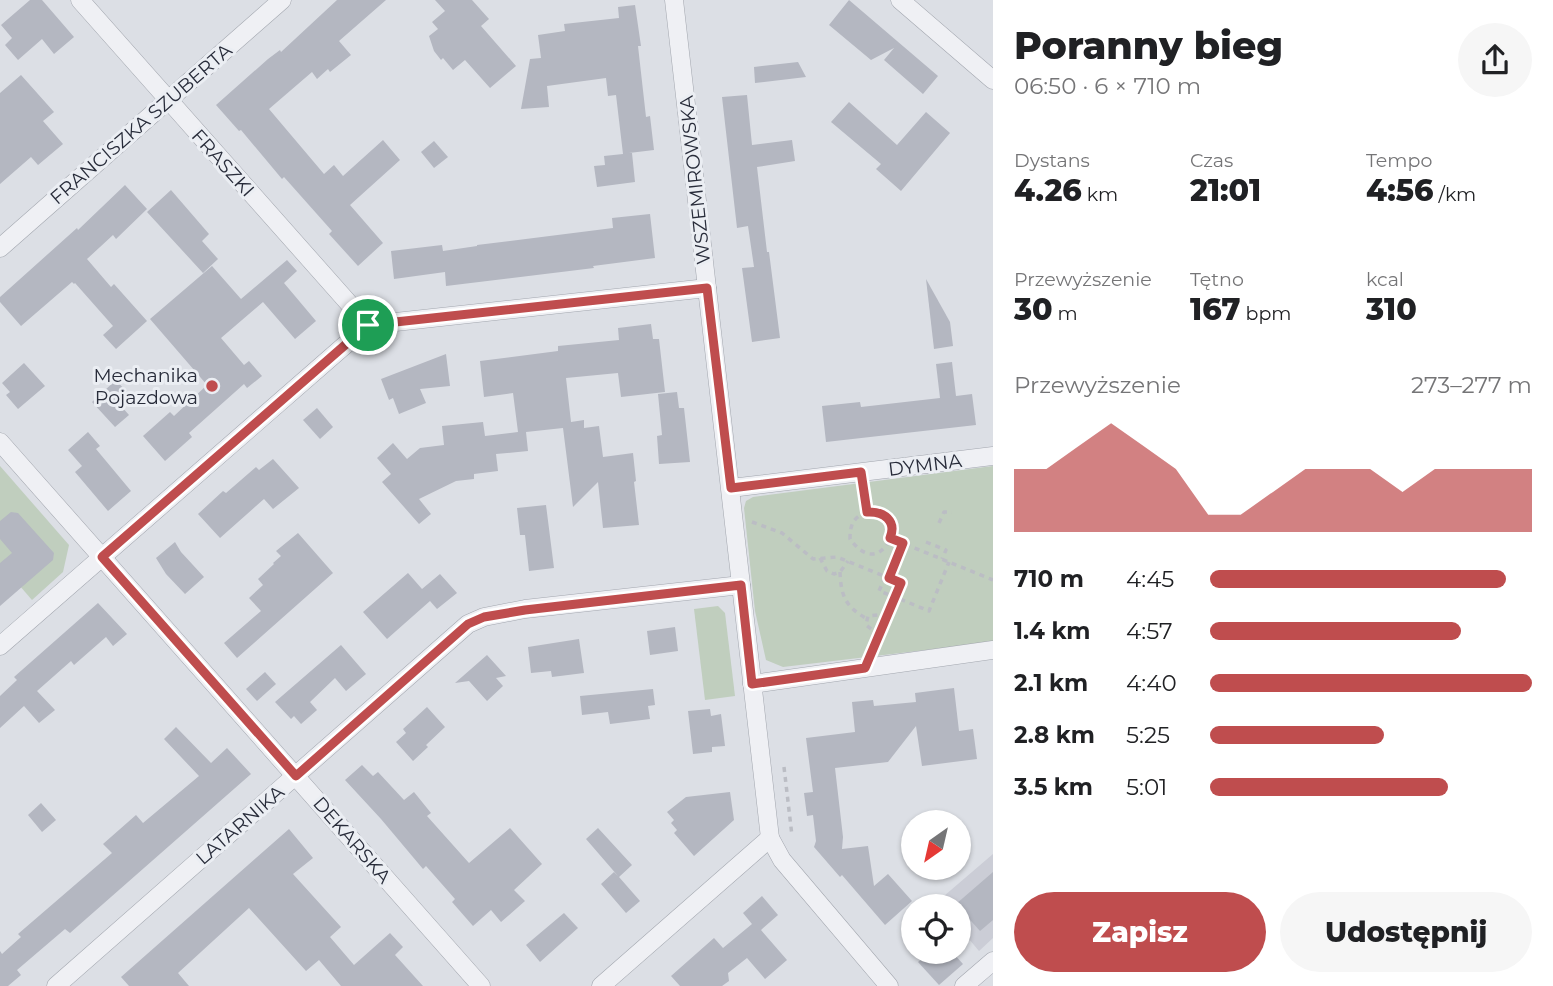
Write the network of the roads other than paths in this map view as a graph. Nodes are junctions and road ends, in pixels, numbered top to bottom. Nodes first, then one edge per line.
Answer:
1 (80, 0) edge
2 (282, 0) edge
3 (674, 0) edge
4 (900, 0) edge
5 (993, 80) edge
6 (168, 101) junction
7 (0, 248) edge
8 (707, 288) junction
9 (368, 325) junction
10 (0, 442) edge
11 (993, 456) edge
12 (731, 488) junction
13 (102, 557) junction
14 (741, 585) junction
15 (0, 646) edge
16 (993, 650) edge
17 (752, 684) junction
18 (296, 776) junction
19 (770, 838) junction
20 (993, 961) edge
21 (56, 986) edge
22 (481, 986) edge
23 (601, 986) edge
24 (889, 986) edge
25 (964, 986) edge

1 - 6 street, FRASZKI
2 - 6 street, FRANCISZKA SZUBERTA
3 - 8 street, WSZEMIROWSKA
4 - 5 street
6 - 7 street, FRANCISZKA SZUBERTA
6 - 9 street, FRASZKI
8 - 9 street
8 - 12 street, WSZEMIROWSKA
9 - 13 street
10 - 13 street, DEKARSKA
11 - 12 street, DYMNA
12 - 14 street, WSZEMIROWSKA
13 - 15 street
13 - 18 street, DEKARSKA
14 - 17 street, WSZEMIROWSKA
14 - 18 street, LATARNIKA
16 - 17 street
17 - 19 street, WSZEMIROWSKA
18 - 21 street, LATARNIKA
18 - 22 street, DEKARSKA
19 - 23 street
19 - 24 street, WSZEMIROWSKA
20 - 25 street

